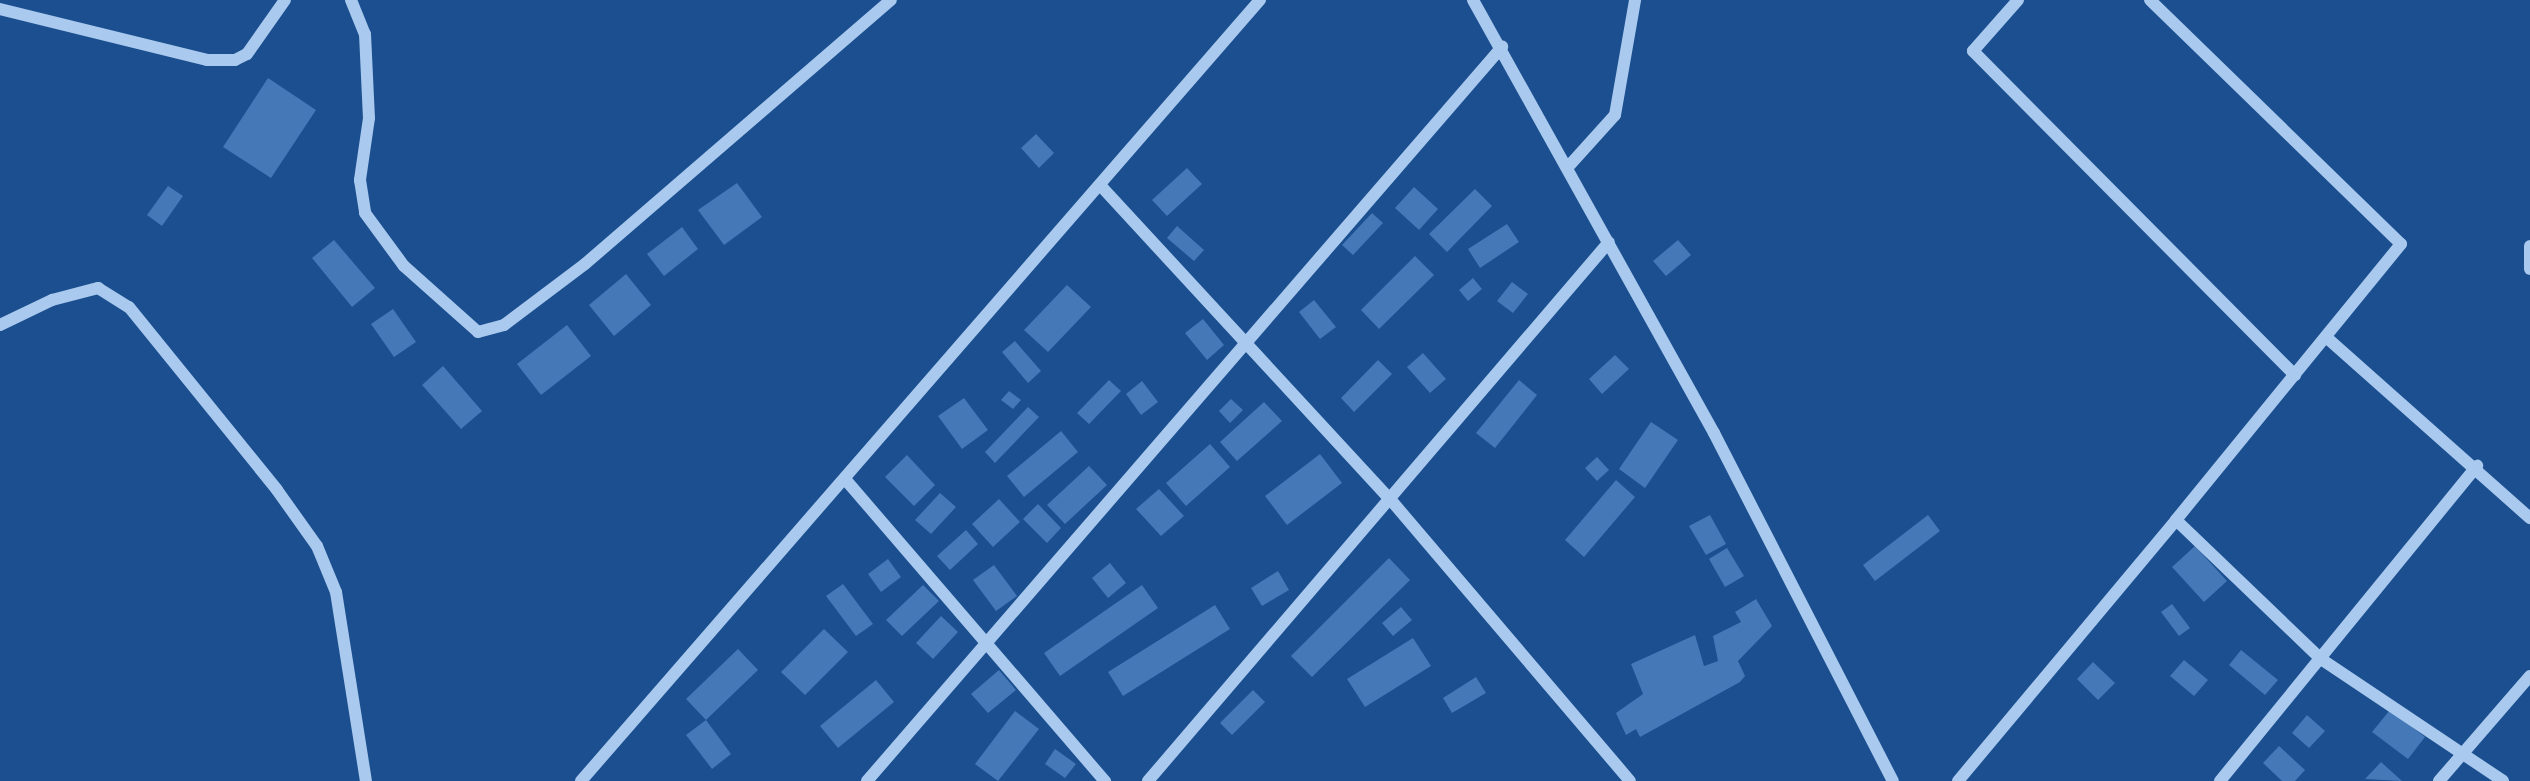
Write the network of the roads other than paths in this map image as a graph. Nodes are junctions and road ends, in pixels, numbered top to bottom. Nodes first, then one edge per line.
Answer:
1 (285, 0) edge
2 (351, 0) edge
3 (891, 0) edge
4 (1260, 0) edge
5 (1473, 0) edge
6 (1635, 0) edge
7 (2018, 0) edge
8 (2150, 0) edge
9 (0, 9) edge
10 (1502, 47) junction
11 (1568, 167) junction
12 (1100, 185) junction
13 (1609, 242) junction
14 (2530, 246) edge
15 (2530, 269) edge
16 (0, 325) edge
17 (2326, 337) junction
18 (1246, 343) junction
19 (2295, 374) junction
20 (2477, 466) junction
21 (845, 479) junction
22 (1390, 499) junction
23 (2530, 518) edge
24 (2176, 520) junction
25 (987, 644) junction
26 (2321, 659) junction
27 (2530, 676) edge
28 (2464, 749) junction
29 (366, 781) edge
30 (581, 781) edge
31 (867, 781) edge
32 (1105, 781) edge
33 (1148, 781) edge
34 (1630, 781) edge
35 (1893, 781) edge
36 (1958, 781) edge
37 (2220, 781) edge
38 (2439, 781) edge
39 (2503, 781) edge

1 - 9 street
2 - 3 street
4 - 12 street
5 - 10 street
6 - 11 street
7 - 19 street
8 - 17 street
10 - 11 street
10 - 18 street
11 - 13 street
12 - 18 street
12 - 21 street
13 - 22 street
13 - 35 street
14 - 15 street
16 - 29 street
17 - 19 street
17 - 20 street
18 - 22 street
18 - 25 street
19 - 24 street
20 - 23 street
20 - 26 street
21 - 25 street
21 - 30 street
22 - 33 street
22 - 34 street
24 - 26 street
24 - 36 street
25 - 31 street
25 - 32 street
26 - 28 street
26 - 37 street
27 - 28 street
28 - 38 street
28 - 39 street

